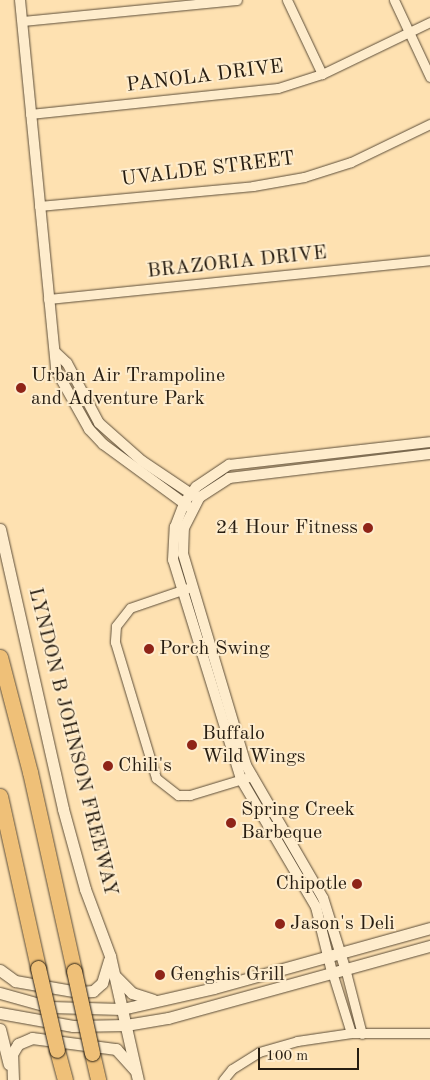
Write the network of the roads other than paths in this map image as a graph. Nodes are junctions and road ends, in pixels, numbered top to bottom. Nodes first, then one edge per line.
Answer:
1 (20, 0) edge
2 (237, 0) edge
3 (287, 0) edge
4 (394, 0) edge
5 (22, 21) junction
6 (430, 22) edge
7 (410, 31) junction
8 (322, 74) junction
9 (430, 77) edge
10 (30, 114) junction
11 (430, 124) edge
12 (39, 206) junction
13 (430, 260) edge
14 (48, 299) junction
15 (55, 352) junction
16 (430, 442) edge
17 (122, 445) junction
18 (402, 445) junction
19 (114, 454) junction
20 (319, 454) junction
21 (430, 454) edge
22 (404, 457) junction
23 (320, 466) junction
24 (195, 496) junction
25 (188, 507) junction
26 (0, 529) edge
27 (193, 586) junction
28 (182, 590) junction
29 (0, 657) edge
30 (221, 681) junction
31 (210, 685) junction
32 (252, 776) junction
33 (241, 779) junction
34 (0, 796) edge
35 (289, 850) junction
36 (430, 928) edge
37 (430, 946) edge
38 (340, 954) junction
39 (110, 956) junction
40 (328, 957) junction
41 (345, 968) junction
42 (0, 970) edge
43 (332, 972) junction
44 (114, 976) junction
45 (0, 993) edge
46 (162, 1000) junction
47 (122, 1009) junction
48 (0, 1013) edge
49 (126, 1025) junction
50 (0, 1029) edge
51 (351, 1033) junction
52 (362, 1034) junction
53 (430, 1034) edge
54 (137, 1076) edge
55 (13, 1080) edge
56 (65, 1080) edge
57 (98, 1080) edge
58 (223, 1080) edge

1 - 5 street
2 - 5 street
3 - 8 street
4 - 7 street
5 - 10 street
6 - 7 street, PANOLA DRIVE
7 - 8 street, PANOLA DRIVE
7 - 9 street
8 - 10 street, PANOLA DRIVE
10 - 12 street
11 - 12 street, UVALDE STREET
12 - 14 street
13 - 14 street, BRAZORIA DRIVE
14 - 15 street
15 - 17 street
15 - 19 street
16 - 18 street
17 - 19 street
17 - 24 street
18 - 20 street
18 - 22 street
19 - 25 street
20 - 23 street
20 - 24 street
21 - 22 street
22 - 23 street
23 - 24 street
24 - 25 street
25 - 27 street
25 - 28 street
26 - 39 main road, LYNDON B JOHNSON FREEWAY
27 - 28 street
27 - 30 street
28 - 31 street
28 - 33 street
29 - 57 highway, bridge
30 - 31 street
30 - 32 street
31 - 33 street
32 - 33 street
32 - 35 street
33 - 35 street
34 - 56 highway, bridge
35 - 38 street
35 - 40 street
36 - 38 main road
37 - 41 main road
38 - 40 main road
38 - 41 street
39 - 42 main road
39 - 44 main road, LYNDON B JOHNSON FREEWAY
40 - 43 street
40 - 46 main road
41 - 43 main road
41 - 52 street
43 - 49 main road
43 - 51 street
44 - 46 main road
44 - 47 main road, LYNDON B JOHNSON FREEWAY
45 - 47 main road
46 - 47 main road
47 - 49 main road, LYNDON B JOHNSON FREEWAY
48 - 49 main road
49 - 54 main road, LYNDON B JOHNSON FREEWAY
50 - 55 main road
51 - 52 street
51 - 58 street
52 - 53 street
54 - 55 main road

